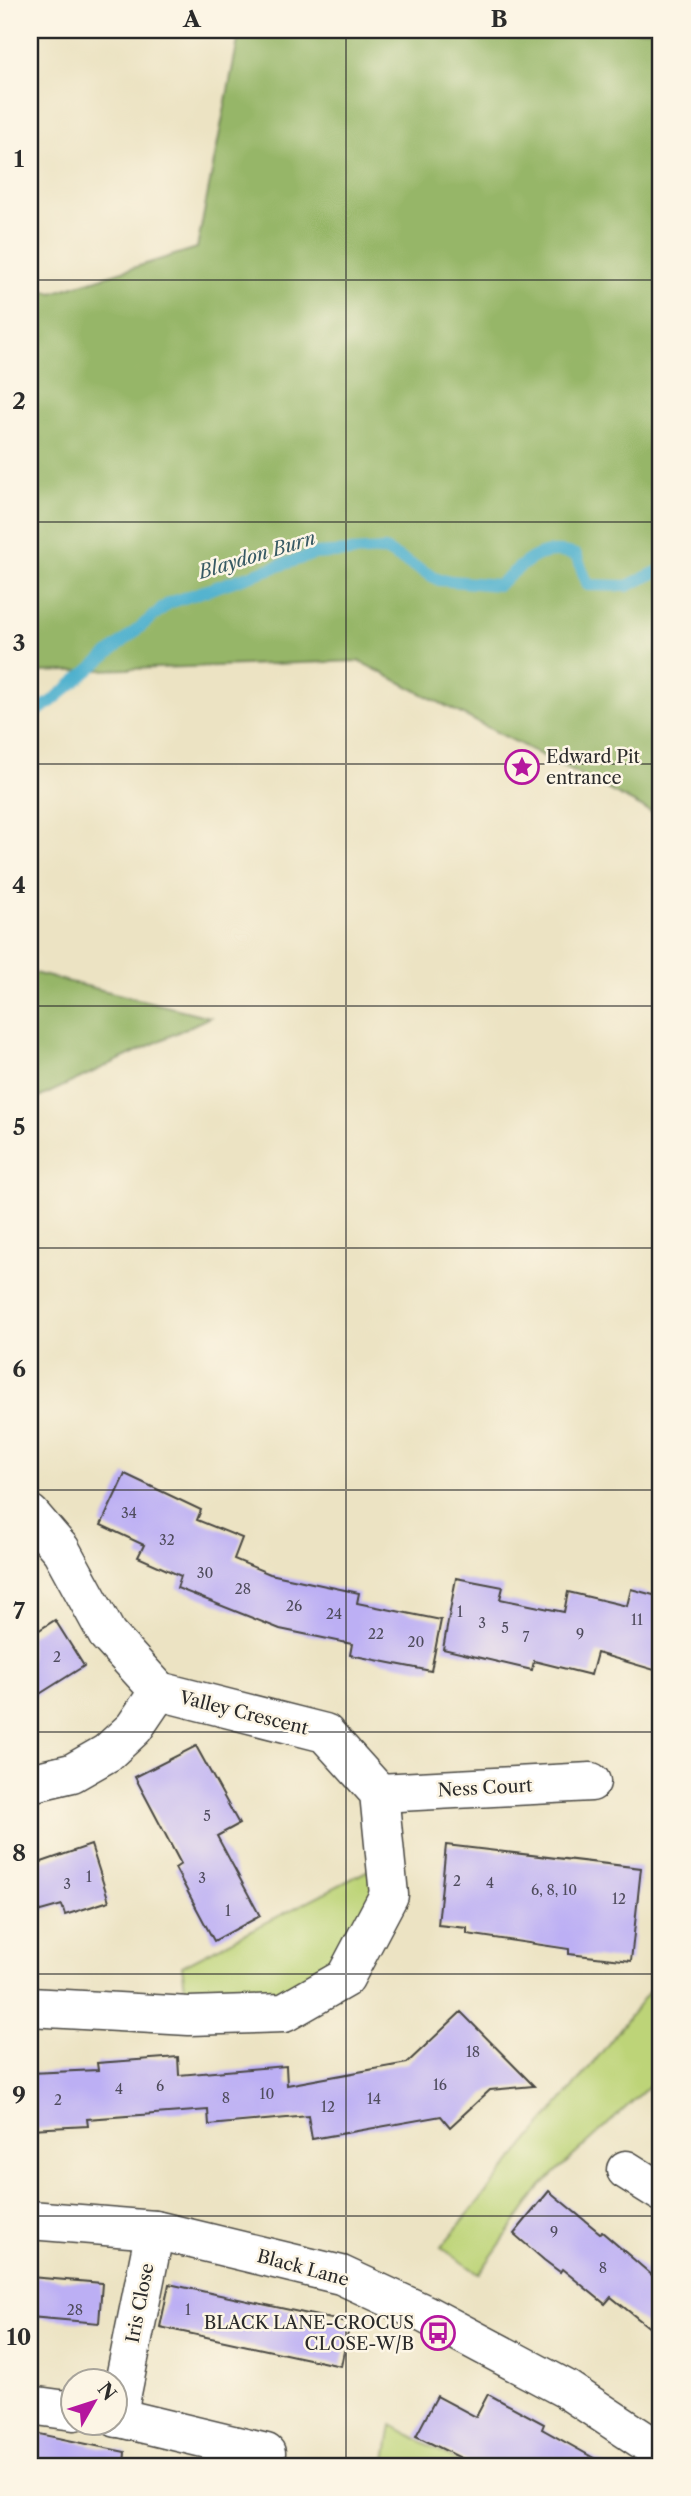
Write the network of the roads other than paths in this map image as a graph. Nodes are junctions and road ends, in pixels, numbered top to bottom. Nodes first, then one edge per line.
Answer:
1 (30, 1514) edge
2 (159, 1691) junction
3 (591, 1782) dead end
4 (30, 1783) edge
5 (379, 1793) junction
6 (30, 2007) edge
7 (626, 2170) dead end
8 (661, 2192) edge
9 (30, 2220) edge
10 (155, 2230) junction
11 (127, 2366) edge
12 (30, 2405) edge
13 (60, 2409) edge
14 (130, 2420) edge
15 (661, 2452) edge
16 (266, 2453) dead end

1 - 2 street, Valley Crescent
2 - 4 street
2 - 5 street, Valley Crescent
3 - 5 street, Ness Court
5 - 6 street
7 - 8 street
9 - 10 street, Black Lane
10 - 11 street, Iris Close
10 - 15 street, Black Lane
12 - 13 street
14 - 16 street, Iris Close

